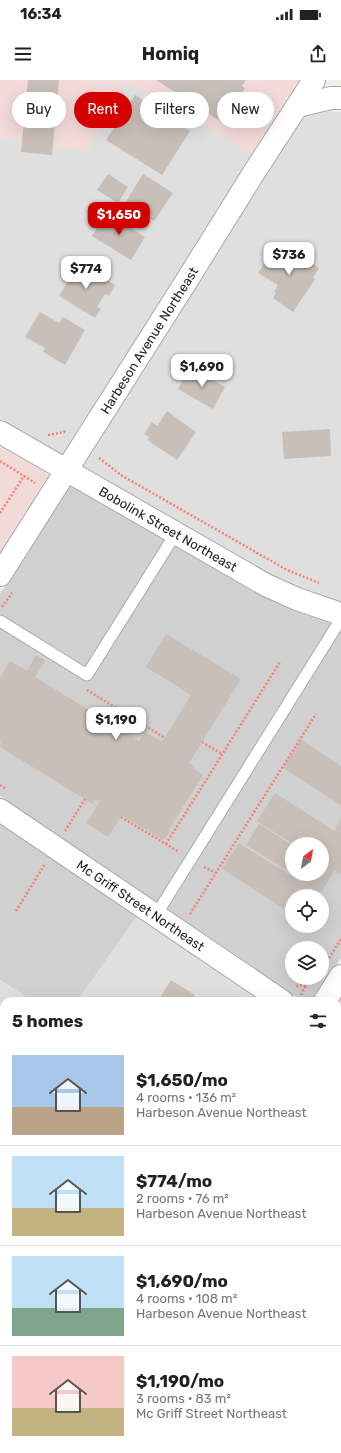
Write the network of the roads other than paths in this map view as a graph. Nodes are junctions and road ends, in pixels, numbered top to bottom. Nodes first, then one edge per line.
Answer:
1 (314, 80) edge
2 (341, 98) edge
3 (297, 106) junction
4 (0, 432) edge
5 (67, 470) junction
6 (176, 533) junction
7 (0, 575) edge
8 (341, 614) edge
9 (341, 619) edge
10 (0, 621) edge
11 (0, 810) edge
12 (156, 915) junction
13 (333, 970) edge
14 (276, 997) edge
15 (326, 997) edge

1 - 3 street, Harbeson Avenue Northeast
2 - 3 street
3 - 5 street, Harbeson Avenue Northeast
4 - 5 street, Bobolink Street Northeast
5 - 6 street, Bobolink Street Northeast
5 - 7 street, Harbeson Avenue Northeast
6 - 8 street, Bobolink Street Northeast
6 - 10 lane
9 - 12 lane
11 - 12 street, Mc Griff Street Northeast
12 - 14 street, Mc Griff Street Northeast
13 - 15 street

